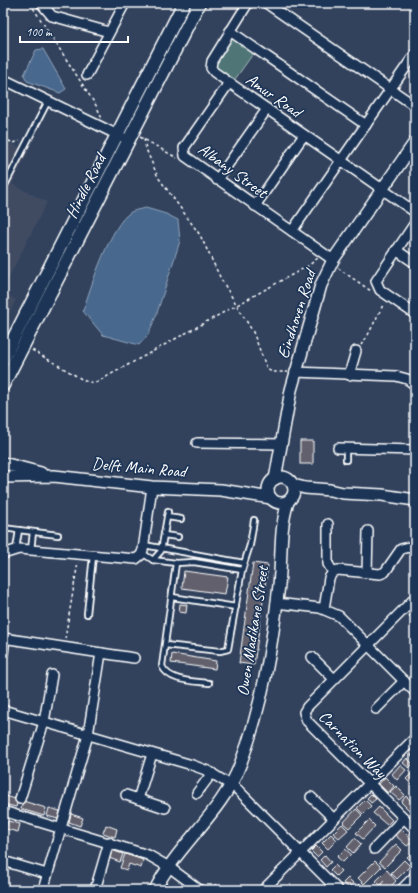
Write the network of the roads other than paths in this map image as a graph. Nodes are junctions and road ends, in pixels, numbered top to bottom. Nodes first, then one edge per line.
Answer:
1 (41, 3) edge
2 (125, 3) edge
3 (184, 3) edge
4 (200, 3) edge
5 (248, 3) edge
6 (266, 3) edge
7 (230, 31) junction
8 (109, 32) junction
9 (415, 54) edge
10 (87, 75) dead end
11 (3, 80) edge
12 (229, 83) junction
13 (390, 89) junction
14 (48, 101) junction
15 (415, 106) edge
16 (267, 109) junction
17 (366, 125) junction
18 (304, 134) junction
19 (117, 135) junction
20 (133, 138) junction
21 (415, 142) edge
22 (341, 161) junction
23 (217, 180) junction
24 (3, 189) edge
25 (382, 189) junction
26 (255, 206) junction
27 (415, 212) edge
28 (415, 223) edge
29 (292, 231) junction
30 (396, 250) junction
31 (329, 259) junction
32 (415, 263) edge
33 (415, 314) edge
34 (16, 334) junction
35 (4, 340) dead end
36 (356, 351) road end
37 (3, 359) edge
38 (295, 372) junction
39 (349, 375) junction
40 (3, 385) edge
41 (415, 385) edge
42 (197, 444) dead end
43 (282, 447) junction
44 (342, 448) joint
45 (415, 450) edge
46 (346, 460) dead end
47 (3, 463) edge
48 (54, 476) junction
49 (3, 477) edge
50 (274, 480) junction
51 (292, 483) junction
52 (152, 487) junction
53 (221, 490) junction
54 (343, 493) junction
55 (273, 500) junction
56 (289, 500) junction
57 (415, 500) edge
58 (168, 512) dead end
59 (167, 517) junction
60 (181, 519) dead end
61 (254, 520) dead end
62 (328, 524) dead end
63 (3, 528) edge
64 (19, 530) junction
65 (368, 531) dead end
66 (33, 532) junction
67 (58, 535) dead end
68 (164, 535) junction
69 (178, 537) dead end
70 (281, 540) junction
71 (16, 549) junction
72 (143, 549) junction
73 (162, 549) junction
74 (31, 550) junction
75 (415, 551) edge
76 (3, 554) edge
77 (93, 556) junction
78 (153, 560) junction
79 (176, 563) junction
80 (244, 563) junction
81 (242, 570) junction
82 (333, 572) junction
83 (368, 573) junction
84 (172, 597) junction
85 (415, 598) edge
86 (276, 603) junction
87 (236, 607) junction
88 (324, 609) junction
89 (87, 614) dead end
90 (4, 638) edge
91 (165, 645) junction
92 (368, 645) junction
93 (3, 653) edge
94 (101, 653) junction
95 (312, 657) dead end
96 (134, 658) dead end
97 (52, 674) dead end
98 (334, 679) junction
99 (404, 681) junction
100 (209, 683) dead end
101 (415, 692) edge
102 (376, 709) dead end
103 (3, 710) edge
104 (44, 722) junction
105 (88, 734) junction
106 (415, 738) edge
107 (152, 754) junction
108 (212, 773) junction
109 (369, 783) junction
110 (230, 785) junction
111 (197, 793) dead end
112 (126, 795) dead end
113 (311, 798) dead end
114 (20, 799) dead end
115 (138, 799) junction
116 (165, 808) dead end
117 (3, 811) edge
118 (404, 818) junction
119 (334, 819) junction
120 (61, 828) junction
121 (415, 829) edge
122 (109, 842) junction
123 (374, 849) dead end
124 (300, 852) junction
125 (3, 861) edge
126 (169, 867) junction
127 (48, 874) junction
128 (415, 876) edge
129 (265, 889) edge
130 (43, 890) edge
131 (95, 890) edge
132 (155, 890) edge
133 (200, 890) edge
134 (338, 890) edge
135 (401, 890) edge

1 - 8 street
2 - 8 street
3 - 19 main road, Hindle Road
4 - 20 main road, Hindle Road
5 - 7 street, Amur Road
6 - 13 street
7 - 12 street, Amur Road
7 - 17 street
8 - 10 street
9 - 13 street
11 - 14 street
12 - 16 street, Amur Road
12 - 23 street, Albany Street
13 - 15 street
13 - 17 street
14 - 19 street
14 - 24 lane
16 - 18 street, Amur Road
16 - 23 street
17 - 22 street
18 - 22 street, Amur Road
18 - 26 street
19 - 20 street
19 - 34 main road, Hindle Road
20 - 40 main road, Hindle Road
21 - 25 street, Eindhoven Road
22 - 25 street, Amur Road
22 - 29 street
23 - 26 street, Albany Street
25 - 27 street, Amur Road
25 - 31 street, Eindhoven Road
26 - 29 street, Albany Street
28 - 30 street
29 - 31 street, Albany Street
30 - 32 street
30 - 33 street
31 - 38 street, Eindhoven Road
34 - 35 lane
34 - 37 main road, Hindle Road
36 - 39 street
38 - 39 street
38 - 43 street, Eindhoven Road
39 - 41 street
42 - 43 street
43 - 50 street, Eindhoven Road
43 - 51 street, Eindhoven Road
44 - 45 street
44 - 46 lane
47 - 48 street, Delft Main Road
48 - 49 street, Delft Main Road
48 - 52 street, Delft Main Road
50 - 51 street
50 - 53 street, Delft Main Road
50 - 55 street
51 - 54 street
51 - 56 street
52 - 53 street, Delft Main Road
52 - 72 street
53 - 55 street, Delft Main Road
54 - 56 street
54 - 57 street
55 - 56 street
55 - 70 street, Owen Madikane Street
56 - 70 street, Owen Madikane Street
58 - 59 lane
59 - 60 lane
59 - 68 lane
61 - 80 lane
62 - 82 street
63 - 64 lane
64 - 66 lane
64 - 71 lane
65 - 83 street
66 - 67 lane
66 - 74 lane
68 - 69 lane
68 - 73 lane
70 - 86 street, Owen Madikane Street
71 - 74 street
71 - 76 street
72 - 73 lane
72 - 77 street
72 - 78 lane
73 - 78 lane
73 - 80 lane
74 - 77 street
75 - 83 street
77 - 89 lane
78 - 79 lane
79 - 81 lane
79 - 84 lane
80 - 81 lane
81 - 87 lane
82 - 83 street
82 - 88 street
84 - 87 lane
84 - 91 lane
85 - 92 street, Carnation Way
86 - 88 street
86 - 110 street, Owen Madikane Street
87 - 91 lane
88 - 92 street
90 - 93 street
90 - 94 street
91 - 100 lane
92 - 98 street, Carnation Way
92 - 99 street
94 - 96 street
94 - 105 street
95 - 98 street
97 - 104 street
98 - 109 street, Carnation Way
99 - 101 street
99 - 102 street
103 - 104 street
104 - 105 street
104 - 114 street
105 - 107 street
105 - 120 street
106 - 109 street
107 - 108 street
107 - 115 street
108 - 110 street
108 - 111 street
109 - 118 street, Carnation Way
109 - 119 street
110 - 124 street
110 - 126 street, Owen Madikane Street
112 - 115 street
113 - 119 street
115 - 116 street
117 - 120 street
118 - 121 street, Carnation Way
118 - 123 street
119 - 124 street
120 - 122 street
120 - 127 street
122 - 126 street
122 - 131 street
124 - 129 street
124 - 134 street
125 - 127 street
126 - 132 street, Owen Madikane Street
126 - 133 street
127 - 130 street
128 - 135 street

